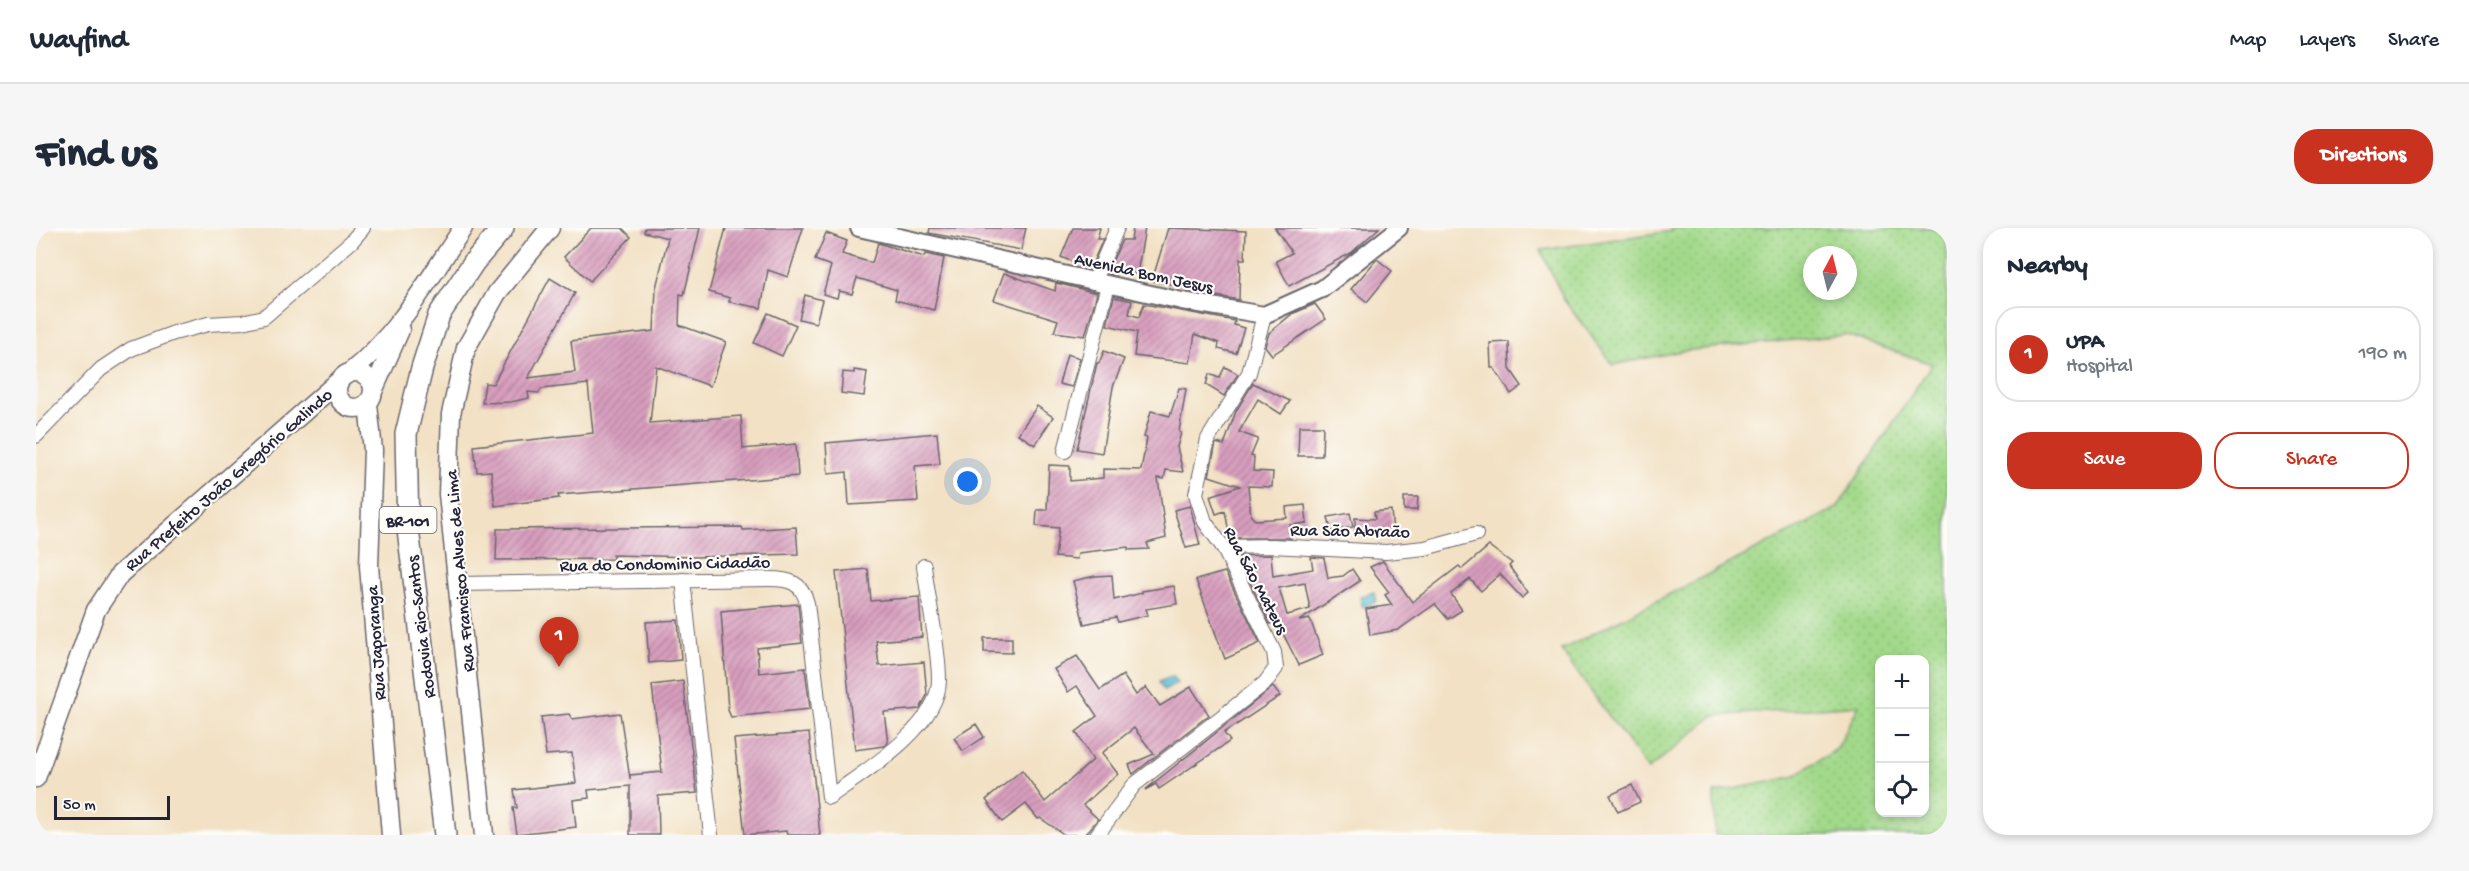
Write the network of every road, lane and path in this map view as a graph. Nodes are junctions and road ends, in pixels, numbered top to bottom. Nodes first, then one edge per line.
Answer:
1 (363, 228) edge
2 (463, 228) edge
3 (503, 228) edge
4 (550, 228) edge
5 (859, 228) edge
6 (1117, 228) edge
7 (1399, 228) edge
8 (1101, 284) junction
9 (1264, 315) junction
10 (404, 318) junction
11 (344, 377) junction
12 (358, 401) junction
13 (312, 406) junction
14 (36, 436) edge
15 (1065, 451) dead end
16 (1476, 534) dead end
17 (1222, 547) junction
18 (924, 566) dead end
19 (683, 580) junction
20 (459, 584) junction
21 (36, 778) edge
22 (391, 835) edge
23 (445, 835) edge
24 (484, 835) edge
25 (711, 835) edge
26 (1097, 835) edge

1 - 14 street
2 - 10 main road, Rua Prefeito João Gregório Galindo
3 - 23 highway, Rodovia Rio-Santos / BR-101
4 - 20 main road, Rua Francisco Alves de Lima
5 - 8 street, Avenida Bom Jesus
6 - 8 street
7 - 9 street
8 - 9 street, Avenida Bom Jesus
8 - 15 street
9 - 17 street, Rua São Mateus
10 - 11 main road, Rua Prefeito João Gregório Galindo
10 - 12 main road
11 - 12 main road, Rua Prefeito João Gregório Galindo
11 - 12 main road, Rua Prefeito João Gregório Galindo
11 - 13 main road, Rua Prefeito João Gregório Galindo
12 - 13 main road
12 - 22 main road, Rua Japoranga
13 - 21 main road, Rua Prefeito João Gregório Galindo
16 - 17 street, Rua São Abraão
17 - 26 street, Rua São Mateus
18 - 19 street, Rua do Condominio Cidadão
19 - 20 street, Rua do Condominio Cidadão
19 - 25 street
20 - 24 main road, Rua Francisco Alves de Lima

